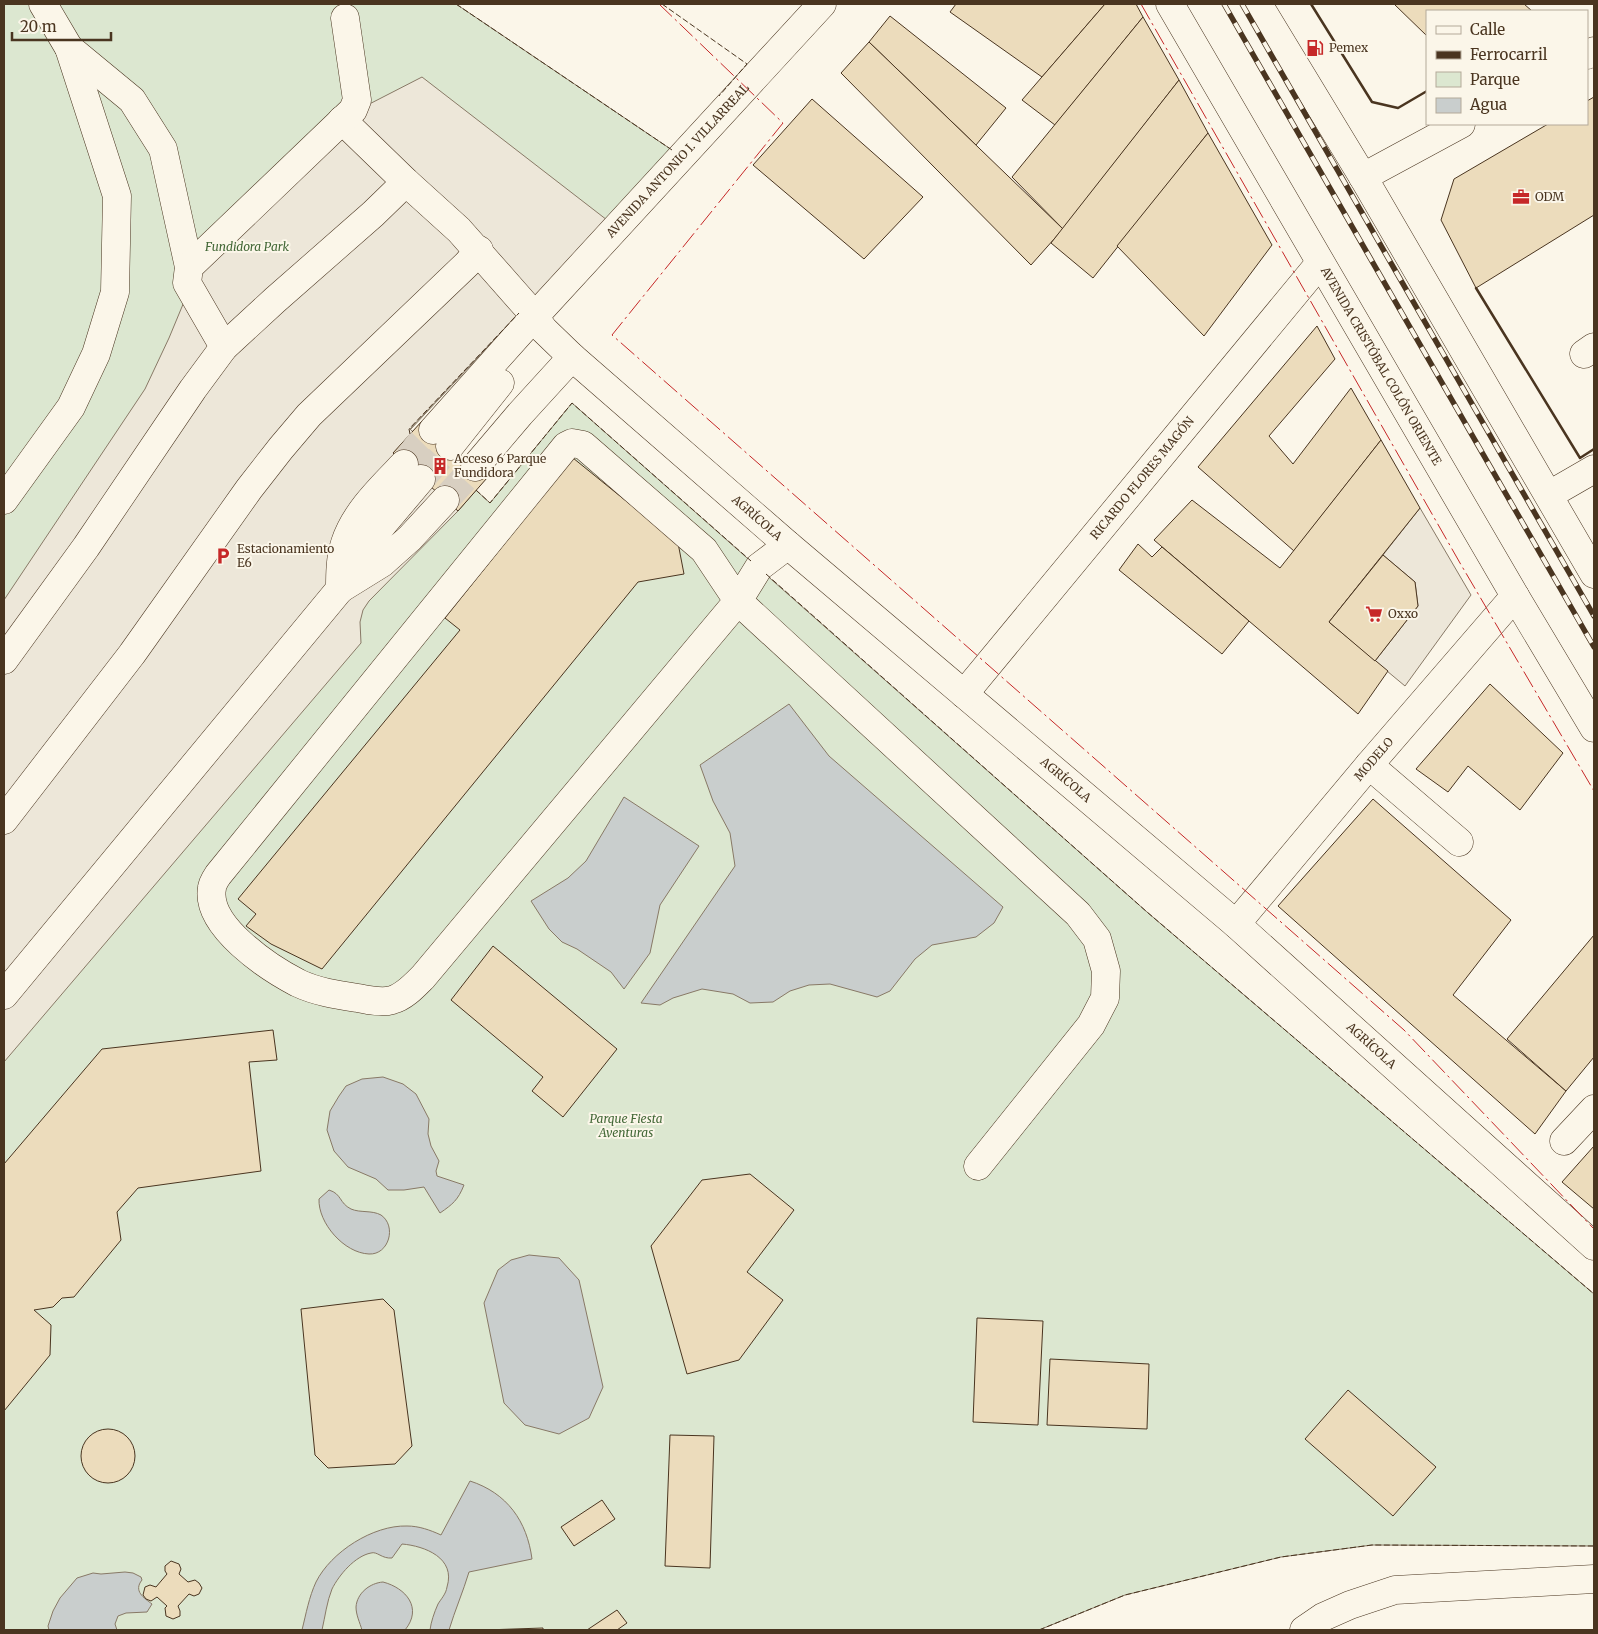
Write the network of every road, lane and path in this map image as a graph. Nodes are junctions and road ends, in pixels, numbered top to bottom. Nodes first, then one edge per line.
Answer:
1 (43, 4) edge
2 (822, 4) edge
3 (1170, 4) edge
4 (1258, 4) edge
5 (345, 18) dead end
6 (69, 48) junction
7 (342, 120) junction
8 (1459, 125) edge
9 (1363, 177) junction
10 (406, 182) junction
11 (478, 250) junction
12 (1320, 263) junction
13 (189, 267) junction
14 (539, 324) junction
15 (224, 347) junction
16 (572, 357) junction
17 (441, 438) tunnel mouth
18 (475, 467) tunnel mouth
19 (1594, 470) edge
20 (413, 471) tunnel mouth
21 (1549, 495) junction
22 (4, 500) edge
23 (445, 500) tunnel mouth
24 (788, 545) junction
25 (1594, 574) edge
26 (340, 589) junction
27 (1515, 596) junction
28 (738, 601) junction
29 (4, 660) edge
30 (964, 694) junction
31 (1594, 728) edge
32 (1370, 765) junction
33 (4, 820) edge
34 (1460, 842) dead end
35 (1236, 924) junction
36 (4, 995) edge
37 (1594, 1109) edge
38 (1564, 1141) dead end
39 (978, 1166) dead end
40 (1594, 1246) edge
41 (1594, 1579) edge
42 (1304, 1630) edge

1 - 6 main road
2 - 14 main road, AVENIDA ANTONIO I. VILLARREAL
3 - 12 main road, AVENIDA CRISTÓBAL COLÓN ORIENTE
4 - 9 main road
5 - 7 main road
6 - 13 main road
6 - 22 main road
7 - 10 main road, AGRÍCOLA
7 - 13 main road
8 - 9 main road
9 - 21 main road
10 - 11 main road, AGRÍCOLA
10 - 15 main road
11 - 14 main road, AGRÍCOLA
11 - 33 main road
12 - 27 main road, AVENIDA CRISTÓBAL COLÓN ORIENTE
12 - 30 main road, RICARDO FLORES MAGÓN
13 - 15 main road
14 - 16 main road, AGRÍCOLA
14 - 17 main road, AVENIDA ANTONIO I. VILLARREAL
15 - 29 main road
16 - 18 main road
16 - 24 main road, AGRÍCOLA
19 - 21 main road
20 - 26 main road
21 - 25 main road
23 - 26 main road
24 - 28 main road
24 - 30 main road, AGRÍCOLA
26 - 36 main road
27 - 31 main road, AVENIDA CRISTÓBAL COLÓN ORIENTE
27 - 32 main road, MODELO
28 - 28 main road
28 - 39 main road
30 - 35 main road, AGRÍCOLA
32 - 34 main road
32 - 35 main road, MODELO
35 - 40 main road, AGRÍCOLA
37 - 38 main road
41 - 42 main road

